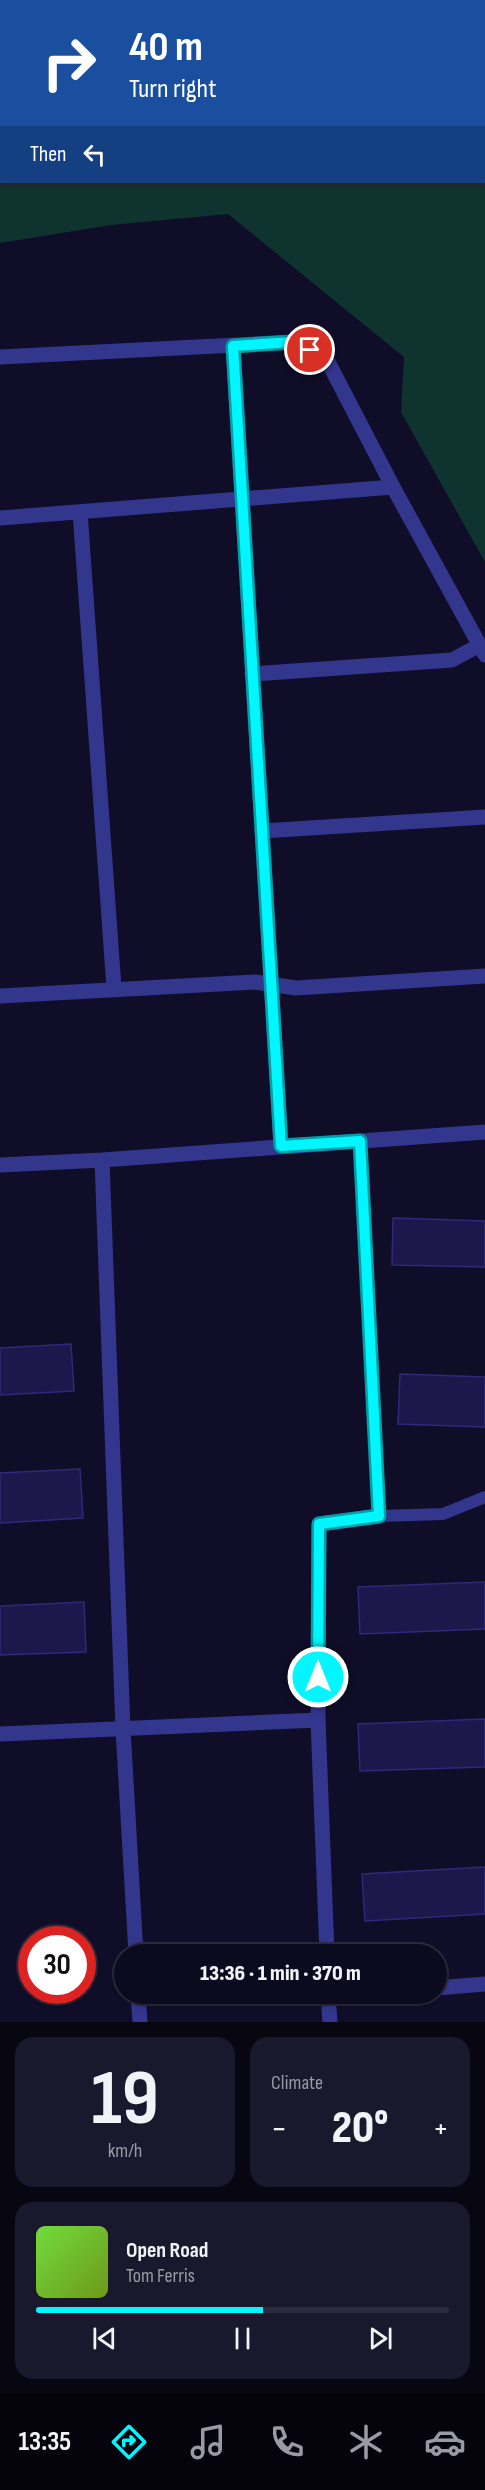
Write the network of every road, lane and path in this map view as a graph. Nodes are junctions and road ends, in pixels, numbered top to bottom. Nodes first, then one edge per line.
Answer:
1 (233, 346) junction
2 (0, 357) edge
3 (393, 487) junction
4 (242, 499) junction
5 (80, 512) junction
6 (0, 518) edge
7 (482, 650) edge
8 (252, 674) junction
9 (485, 817) edge
10 (262, 831) junction
11 (485, 976) edge
12 (271, 985) junction
13 (114, 988) junction
14 (0, 996) edge
15 (485, 1132) edge
16 (360, 1141) junction
17 (281, 1146) junction
18 (102, 1160) junction
19 (0, 1165) edge
20 (485, 1497) edge
21 (379, 1516) junction
22 (318, 1720) junction
23 (123, 1729) junction
24 (0, 1734) edge
25 (135, 1944) edge
26 (327, 1944) edge
27 (485, 1984) edge
28 (447, 1987) edge
29 (139, 2004) edge
30 (329, 2004) edge
31 (140, 2022) edge
32 (330, 2022) edge

1 - 2 street
1 - 3 street
1 - 4 street
3 - 4 street
3 - 7 street
4 - 5 street
4 - 8 street
5 - 6 street
5 - 13 street
7 - 8 street
8 - 10 street
9 - 10 street
10 - 12 street
11 - 12 street
12 - 13 street
12 - 17 street
13 - 14 street
15 - 16 street
16 - 17 street
16 - 21 lane
17 - 18 street
18 - 19 street
18 - 23 street
20 - 21 lane
21 - 22 street
22 - 23 street
22 - 26 street
23 - 24 street
23 - 25 street
27 - 28 street
29 - 31 street
30 - 32 street

